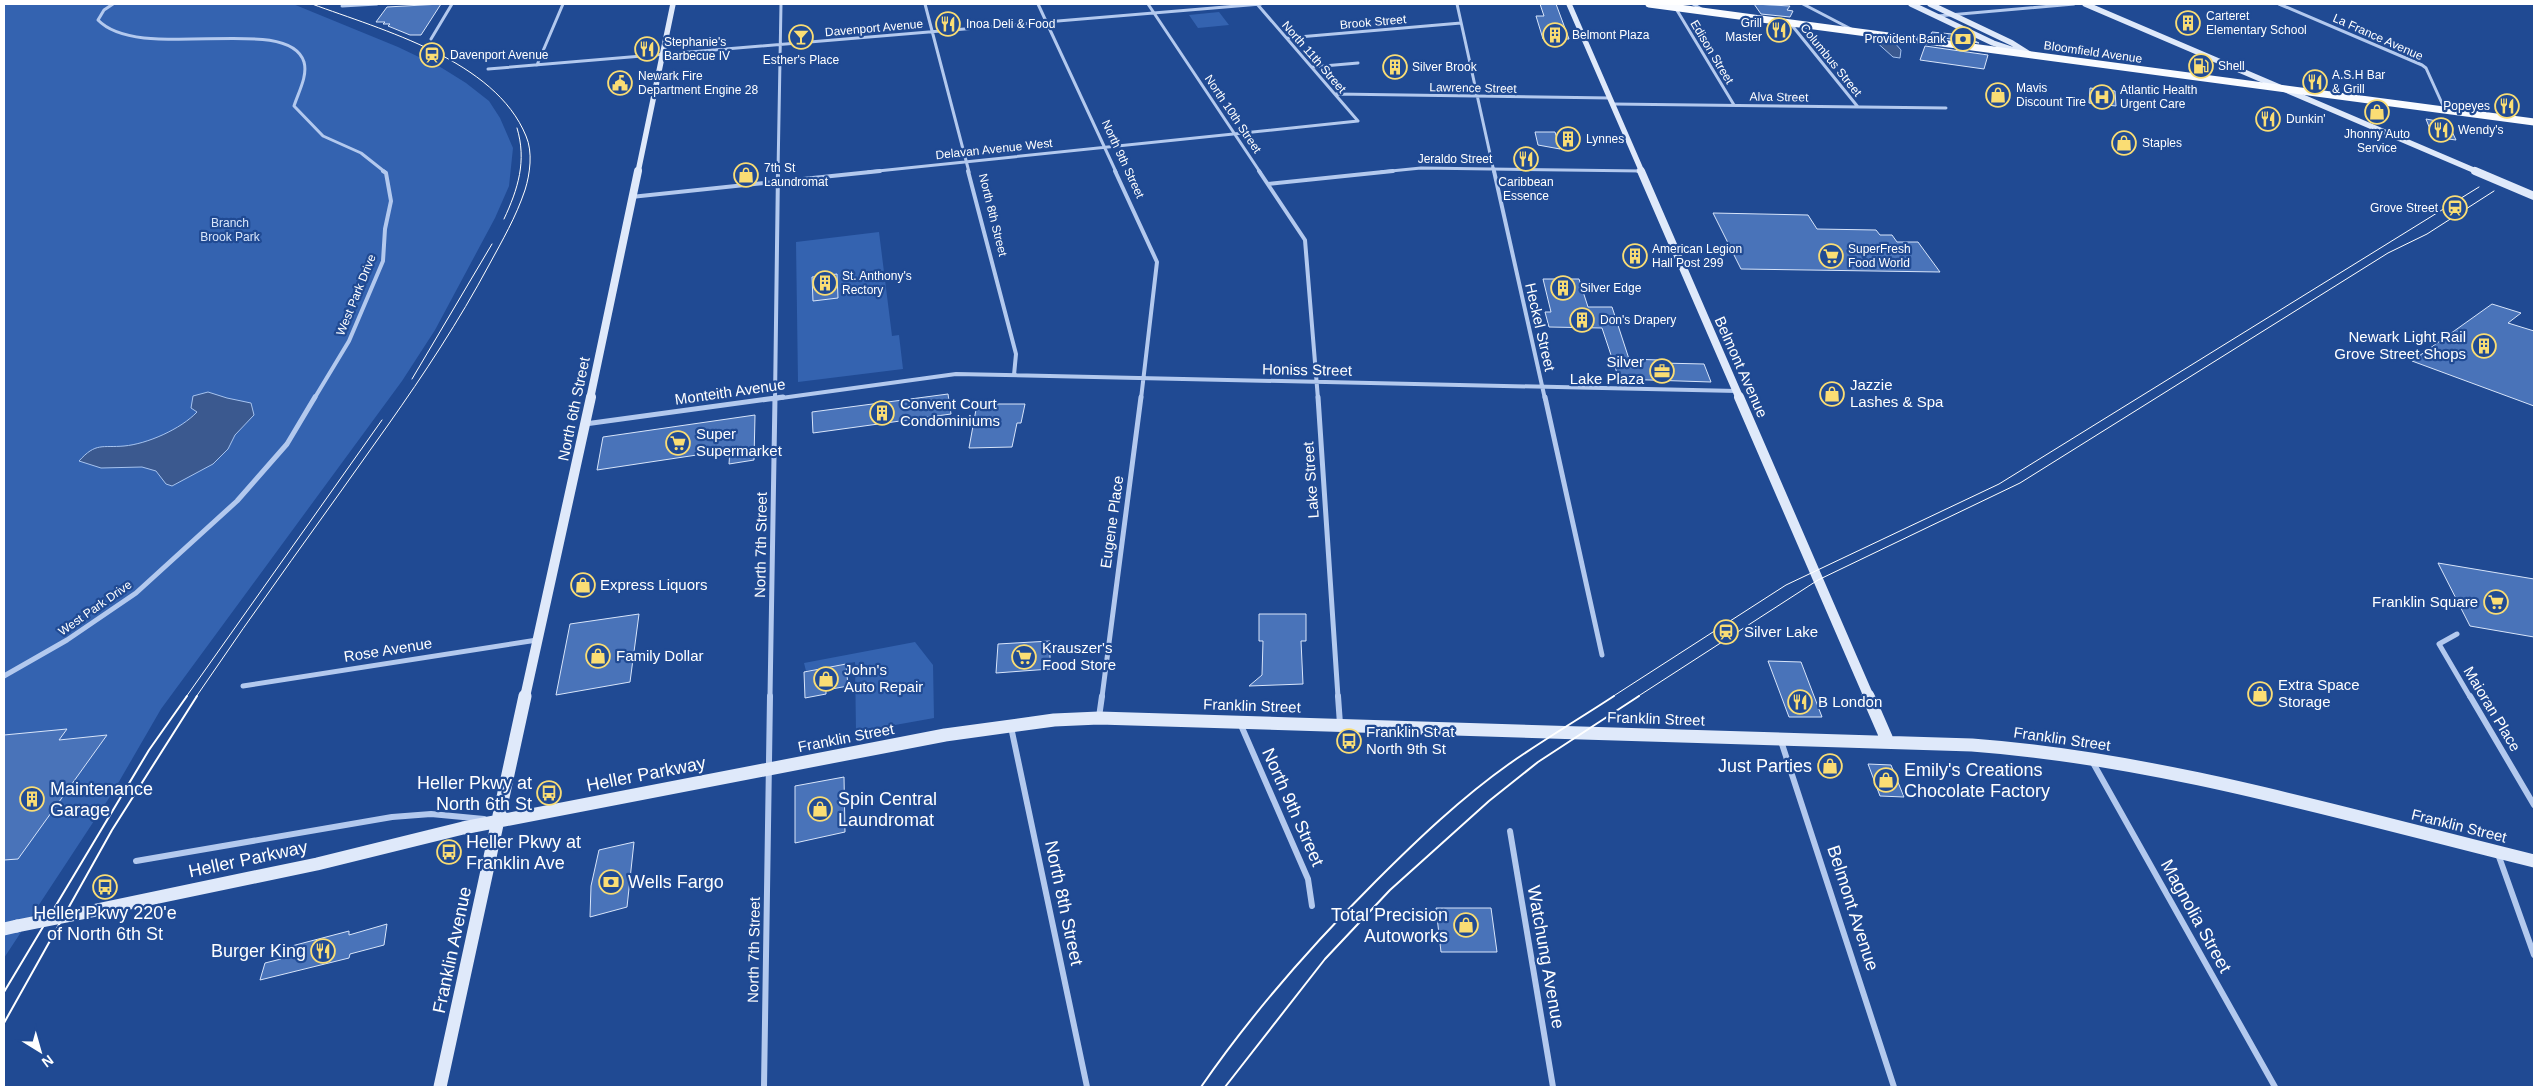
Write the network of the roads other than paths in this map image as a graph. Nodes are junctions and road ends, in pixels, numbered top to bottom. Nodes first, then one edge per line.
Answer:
1 (113, 4) edge
2 (377, 4) edge
3 (452, 4) edge
4 (563, 4) edge
5 (673, 4) edge
6 (781, 4) edge
7 (925, 4) edge
8 (1038, 4) edge
9 (1148, 4) edge
10 (1257, 4) edge
11 (1261, 4) edge
12 (1457, 4) edge
13 (1569, 4) edge
14 (1649, 4) edge
15 (1693, 4) edge
16 (1803, 4) edge
17 (1911, 4) edge
18 (1930, 4) edge
19 (2074, 4) edge
20 (2085, 4) edge
21 (2279, 4) edge
22 (344, 5) edge
23 (1675, 7) junction
24 (1706, 12) junction
25 (1154, 13) junction
26 (1954, 15) junction
27 (1938, 16) junction
28 (1046, 22) junction
29 (1461, 23) junction
30 (1790, 23) junction
31 (932, 32) junction
32 (1856, 32) junction
33 (1287, 38) junction
34 (430, 39) dead end
35 (781, 44) junction
36 (662, 55) junction
37 (2031, 55) junction
38 (1358, 63) dead end
39 (537, 65) junction
40 (1312, 67) junction
41 (488, 69) dead end
42 (2283, 89) junction
43 (1336, 94) junction
44 (1478, 96) junction
45 (1611, 101) junction
46 (1734, 106) junction
47 (1858, 107) junction
48 (1946, 108) dead end
49 (2445, 110) junction
50 (1358, 121) joint
51 (2534, 122) edge
52 (1234, 134) junction
53 (1105, 147) junction
54 (968, 162) junction
55 (1494, 169) junction
56 (1642, 171) junction
57 (779, 182) junction
58 (1268, 184) junction
59 (2534, 196) edge
60 (631, 197) junction
61 (1302, 234) joint
62 (1150, 330) joint
63 (1014, 375) junction
64 (1144, 378) junction
65 (1317, 382) junction
66 (878, 384) joint
67 (1542, 387) junction
68 (1737, 391) junction
69 (776, 398) junction
70 (585, 424) junction
71 (2456, 634) dead end
72 (538, 640) junction
73 (1602, 655) dead end
74 (4, 676) edge
75 (243, 686) dead end
76 (1099, 718) junction
77 (1240, 722) junction
78 (1011, 724) junction
79 (1340, 725) junction
80 (1781, 739) junction
81 (1888, 742) junction
82 (2090, 758) junction
83 (770, 769) junction
84 (2534, 805) edge
85 (499, 820) junction
86 (1510, 831) dead end
87 (2497, 852) junction
88 (2534, 860) edge
89 (136, 861) dead end
90 (1312, 906) dead end
91 (10, 927) edge
92 (2534, 955) edge
93 (440, 1087) edge
94 (764, 1087) edge
95 (1087, 1087) edge
96 (1553, 1087) edge
97 (1894, 1087) edge
98 (2275, 1087) edge

1 - 74 street, West Park Drive
2 - 22 street
3 - 34 street
4 - 39 street
5 - 36 street, North 6th Street
6 - 35 street, North 7th Street
7 - 31 street, North 8th Street
8 - 28 street, North 9th Street
9 - 25 street, North 10th Street
10 - 11 street, Davenport Avenue
10 - 25 street, Davenport Avenue
10 - 33 street, North 11th Street
12 - 29 street, Heckel Street
13 - 45 street, Belmont Avenue
14 - 23 main road, Bloomfield Avenue
15 - 24 street
16 - 32 street
17 - 27 street
18 - 26 street
19 - 26 street
20 - 42 street
21 - 49 street, La France Avenue
23 - 24 main road, Bloomfield Avenue
23 - 46 street, Edison Street
24 - 30 main road, Bloomfield Avenue
25 - 28 street, Davenport Avenue
25 - 52 street, North 10th Street
26 - 27 street
26 - 37 street
27 - 37 street
28 - 31 street, Davenport Avenue
28 - 53 street, North 9th Street
29 - 33 street, Brook Street
29 - 44 street, Heckel Street
30 - 32 main road, Bloomfield Avenue
30 - 47 street, Columbus Street
31 - 35 street, Davenport Avenue
31 - 54 street, North 8th Street
32 - 37 main road, Bloomfield Avenue
33 - 40 street, North 11th Street
35 - 36 street, Davenport Avenue
35 - 57 street, North 7th Street
36 - 39 street, Davenport Avenue
36 - 60 street, North 6th Street
37 - 42 main road, Bloomfield Avenue
38 - 40 street
39 - 41 street, Davenport Avenue
40 - 43 street, North 11th Street
42 - 49 main road, Bloomfield Avenue
42 - 59 street
43 - 44 street, Lawrence Street
43 - 50 street, North 11th Street
44 - 45 street, Lawrence Street
44 - 55 street, Heckel Street
45 - 46 street, Alva Street
45 - 56 street, Belmont Avenue
46 - 47 street, Alva Street
47 - 48 street, Alva Street
49 - 51 main road, Bloomfield Avenue
50 - 52 street, Delavan Avenue West
52 - 53 street, Delavan Avenue West
52 - 58 street, North 10th Street
53 - 54 street, Delavan Avenue West
53 - 62 street, North 9th Street
54 - 57 street, Delavan Avenue West
54 - 63 street, North 8th Street
55 - 56 street, Jeraldo Street
55 - 58 street, Jeraldo Street
55 - 67 street, Heckel Street
56 - 68 street, Belmont Avenue
57 - 60 street, Delavan Avenue West
57 - 69 street, North 7th Street
58 - 61 street, North 10th Street
60 - 70 street, North 6th Street
61 - 65 street, Lake Street
62 - 64 street, Eugene Place
63 - 64 street, Honiss Street
63 - 66 street, Honiss Street
64 - 65 street, Honiss Street
64 - 76 street, Eugene Place
65 - 67 street, Honiss Street
65 - 79 street, Lake Street
66 - 69 street, Monteith Avenue
67 - 68 street, Honiss Street
67 - 73 street, Heckel Street
68 - 81 street, Belmont Avenue
69 - 70 street, Monteith Avenue
69 - 83 street, North 7th Street
70 - 72 street, North 6th Street
71 - 84 street, Maioran Place
72 - 75 street, Rose Avenue
72 - 85 street, North 6th Street
76 - 77 street, Franklin Street
76 - 78 street, Franklin Street
77 - 79 street, Franklin Street
77 - 90 street, North 9th Street
78 - 83 street, Franklin Street
78 - 95 street, North 8th Street
79 - 80 street, Franklin Street
80 - 81 street, Franklin Street
80 - 97 street, Belmont Avenue
81 - 82 street, Franklin Street
82 - 87 street, Franklin Street
82 - 98 street, Magnolia Street
83 - 85 street, Heller Parkway
83 - 94 street, North 7th Street
85 - 89 street, Heller Parkway
85 - 91 street, Heller Parkway, bridge
85 - 93 street, Franklin Avenue
86 - 96 street, Watchung Avenue
87 - 88 street, Franklin Street
87 - 92 street

